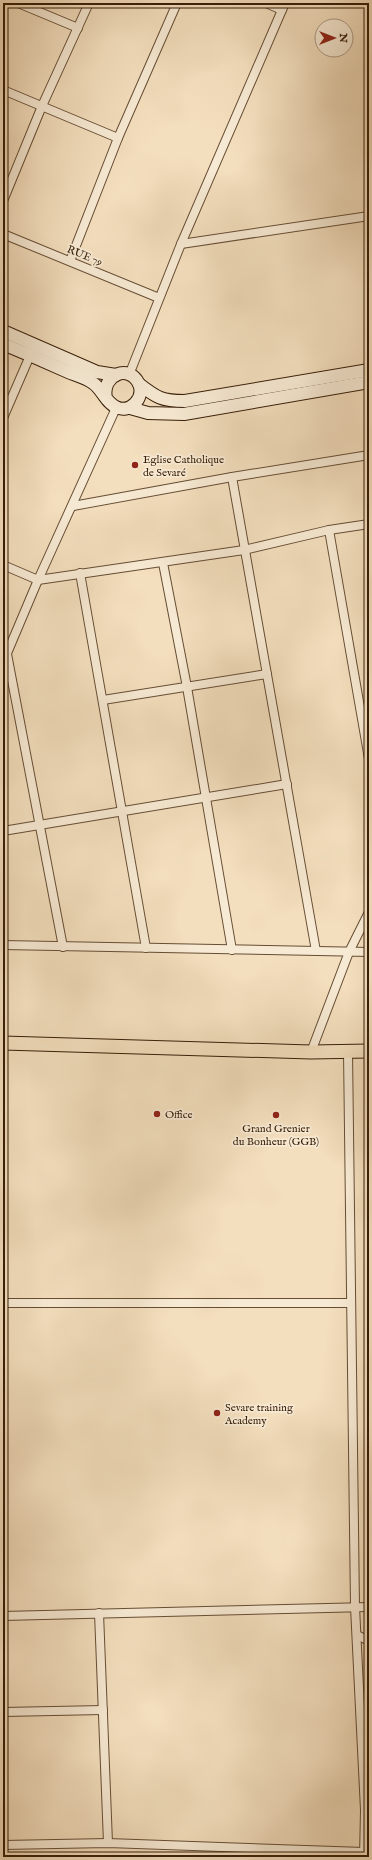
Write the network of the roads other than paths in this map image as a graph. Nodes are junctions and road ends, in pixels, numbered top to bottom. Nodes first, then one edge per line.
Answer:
1 (18, 3) edge
2 (89, 3) edge
3 (177, 3) edge
4 (266, 3) edge
5 (284, 7) edge
6 (78, 28) junction
7 (3, 90) edge
8 (42, 106) junction
9 (118, 138) junction
10 (3, 201) edge
11 (369, 216) edge
12 (3, 234) edge
13 (181, 244) junction
14 (70, 261) junction
15 (159, 298) junction
16 (3, 331) edge
17 (3, 344) edge
18 (33, 350) junction
19 (369, 370) edge
20 (129, 374) junction
21 (116, 375) junction
22 (369, 382) edge
23 (139, 384) junction
24 (106, 398) junction
25 (116, 408) junction
26 (130, 408) junction
27 (3, 418) edge
28 (369, 455) edge
29 (232, 477) junction
30 (73, 506) junction
31 (369, 524) edge
32 (329, 530) junction
33 (244, 550) junction
34 (163, 563) junction
35 (3, 565) edge
36 (80, 573) junction
37 (38, 580) junction
38 (7, 654) junction
39 (3, 662) edge
40 (267, 674) junction
41 (187, 687) junction
42 (103, 700) junction
43 (369, 759) edge
44 (287, 784) junction
45 (206, 797) junction
46 (122, 811) junction
47 (40, 825) junction
48 (3, 831) edge
49 (368, 917) edge
50 (3, 946) edge
51 (63, 947) junction
52 (146, 948) junction
53 (232, 950) junction
54 (316, 951) junction
55 (349, 952) junction
56 (369, 952) edge
57 (3, 1043) edge
58 (348, 1050) junction
59 (369, 1051) edge
60 (311, 1052) junction
61 (3, 1303) edge
62 (350, 1303) junction
63 (356, 1606) junction
64 (369, 1608) edge
65 (99, 1612) junction
66 (3, 1616) edge
67 (357, 1635) junction
68 (369, 1641) edge
69 (102, 1710) junction
70 (3, 1712) edge
71 (108, 1843) junction
72 (3, 1845) edge
73 (364, 1855) edge

1 - 6 street
2 - 6 street
3 - 9 street
4 - 5 street
5 - 13 street
6 - 8 street
7 - 8 street
8 - 9 street
8 - 10 street
9 - 14 street
11 - 13 street
12 - 14 street, RUE 79
13 - 15 street
14 - 15 street, RUE 79
15 - 20 street
16 - 18 street
17 - 18 street
18 - 21 street
18 - 24 street
18 - 27 street
19 - 23 street
20 - 21 street
20 - 23 street
21 - 24 street
22 - 26 street
23 - 26 street
24 - 25 street
25 - 26 street
25 - 30 street
28 - 29 street
29 - 30 street
29 - 33 street
30 - 37 street
31 - 32 street
32 - 33 street
32 - 43 street
33 - 34 street
33 - 40 street
34 - 36 street
34 - 41 street
35 - 37 street
36 - 37 street
36 - 42 street
37 - 38 street
38 - 39 street
38 - 47 street
40 - 41 street
40 - 44 street
41 - 42 street
41 - 45 street
42 - 46 street
44 - 45 street
44 - 54 street
45 - 46 street
45 - 53 street
46 - 47 street
46 - 52 street
47 - 48 street
47 - 51 street
49 - 55 street
50 - 51 street
51 - 52 street
52 - 53 street
53 - 54 street
54 - 55 street
55 - 56 street
55 - 60 street
57 - 60 main road
58 - 59 main road
58 - 60 main road
58 - 62 street
61 - 62 street
62 - 63 street
63 - 64 street
63 - 65 street
63 - 67 street
65 - 66 street
65 - 69 street
67 - 68 street
67 - 73 street
69 - 70 street
69 - 71 street
71 - 72 street
71 - 73 street

